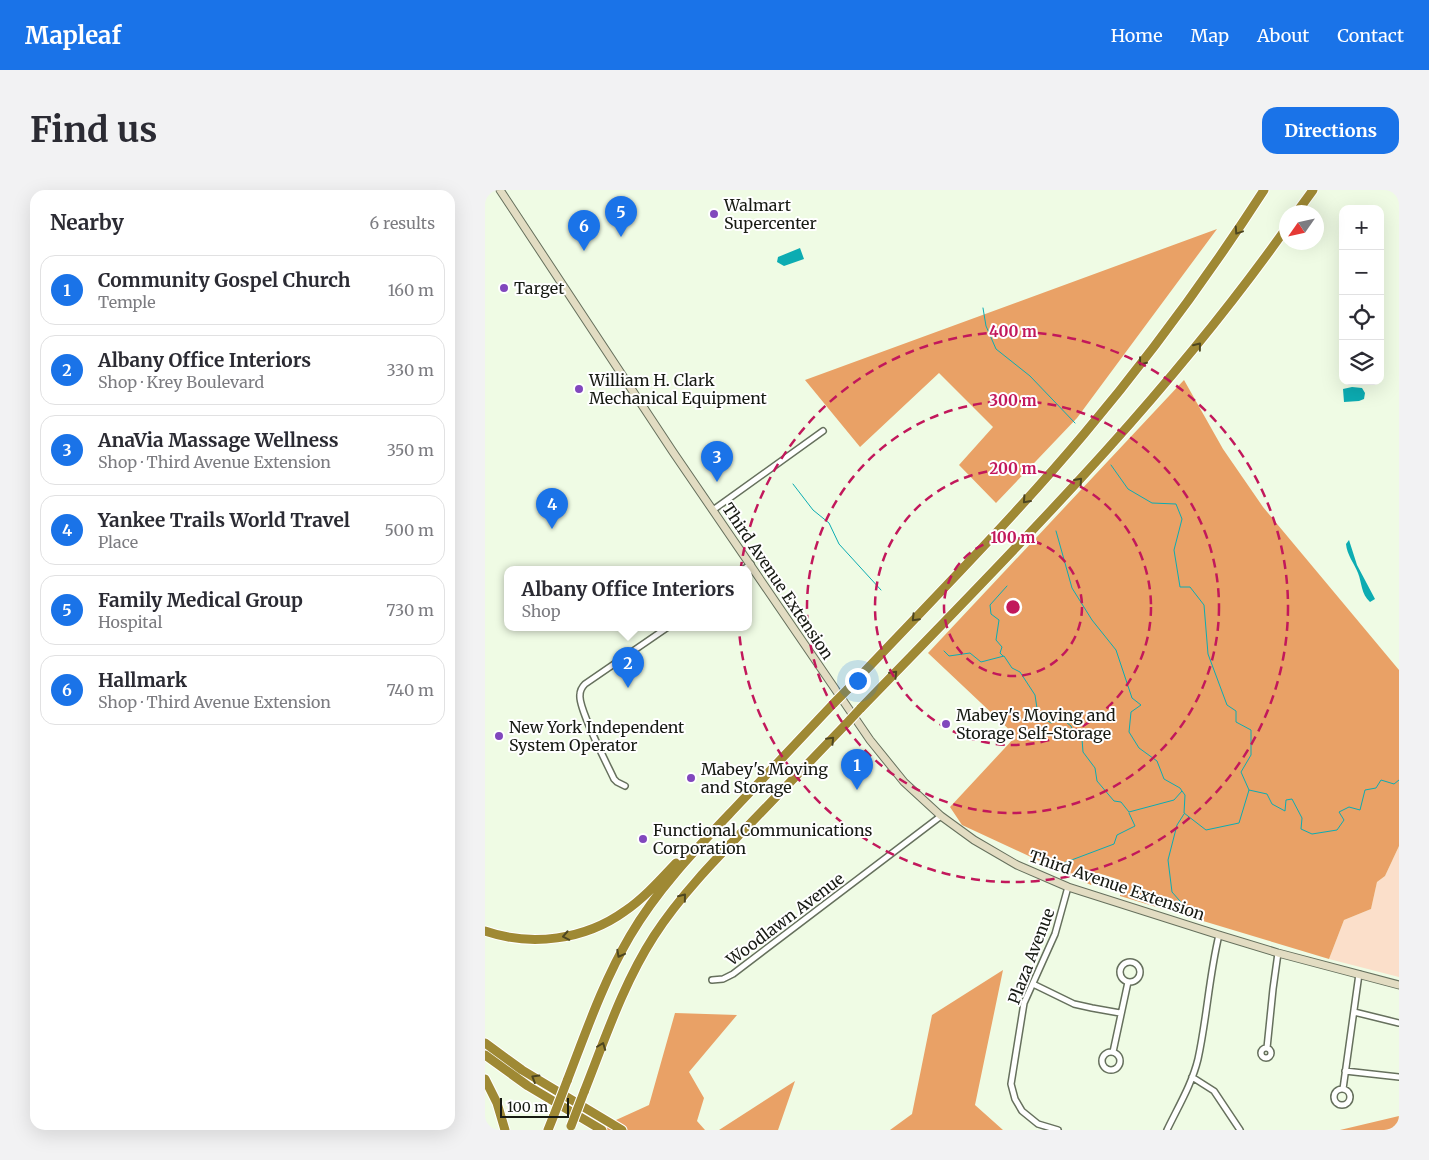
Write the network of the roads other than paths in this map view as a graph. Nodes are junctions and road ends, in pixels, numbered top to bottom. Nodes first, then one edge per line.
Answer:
1 (500, 190) edge
2 (1265, 190) edge
3 (1313, 190) edge
4 (1302, 205) edge
5 (1279, 238) edge
6 (823, 431) dead end
7 (713, 510) junction
8 (751, 564) junction
9 (748, 566) edge
10 (756, 572) junction
11 (752, 574) edge
12 (662, 631) edge
13 (625, 786) dead end
14 (731, 812) junction
15 (941, 816) junction
16 (1068, 886) junction
17 (485, 931) edge
18 (1219, 935) junction
19 (1278, 953) junction
20 (1359, 974) junction
21 (713, 980) dead end
22 (1128, 982) dead end
23 (1033, 984) junction
24 (1399, 985) edge
25 (1354, 1012) junction
26 (1120, 1013) junction
27 (1399, 1023) edge
28 (485, 1043) edge
29 (1267, 1048) dead end
30 (1113, 1052) dead end
31 (485, 1055) edge
32 (1345, 1071) junction
33 (1192, 1077) junction
34 (1399, 1077) edge
35 (485, 1079) edge
36 (1343, 1089) dead end
37 (570, 1128) edge
38 (505, 1130) edge
39 (548, 1130) edge
40 (602, 1130) edge
41 (622, 1130) edge
42 (1058, 1130) edge
43 (1167, 1130) edge
44 (1239, 1130) edge

1 - 7 street, Third Avenue Extension
2 -> 14 highway, bridge
3 - 4 highway
37 -> 5 highway, bridge
6 - 7 street
7 - 8 street, Third Avenue Extension
8 - 9 street
8 - 10 street, Third Avenue Extension
10 - 11 street
10 - 15 street, Third Avenue Extension
12 - 13 street
14 -> 17 highway
14 -> 39 highway, bridge
15 - 16 street, Third Avenue Extension
15 - 21 street, Woodlawn Avenue
16 - 18 street, Third Avenue Extension
16 - 23 street, Plaza Avenue
18 - 19 street, Third Avenue Extension
18 - 33 street
19 - 20 street, Third Avenue Extension
19 - 29 street
20 - 24 street, Third Avenue Extension
20 - 25 street
22 - 26 street
23 - 26 street
23 - 42 street, Plaza Avenue
25 - 27 street
25 - 32 street
26 - 30 street
41 -> 28 highway
31 - 40 highway
32 - 34 street
32 - 36 street
33 - 43 street
33 - 44 street
35 - 38 highway

